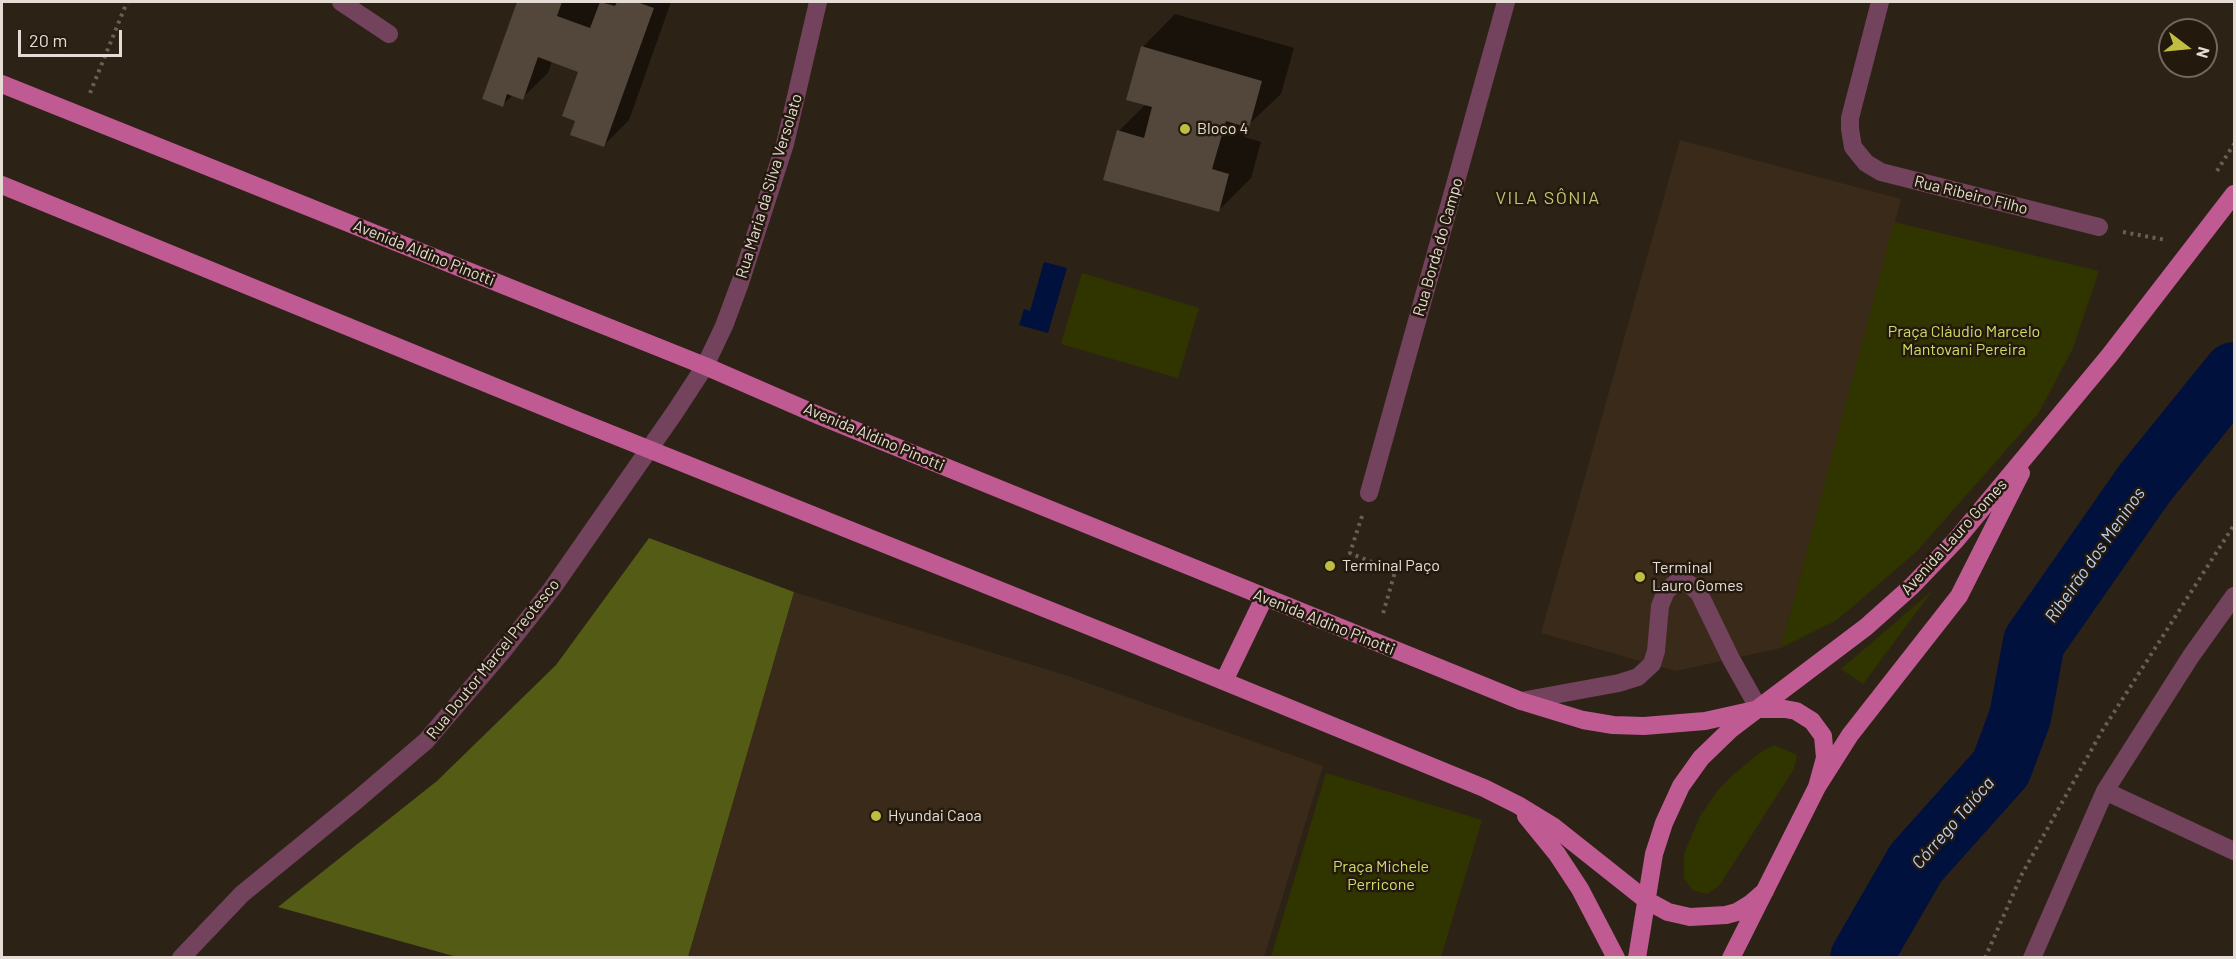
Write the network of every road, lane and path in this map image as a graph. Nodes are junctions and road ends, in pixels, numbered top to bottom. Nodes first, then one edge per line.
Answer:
1 (127, 2) edge
2 (340, 2) edge
3 (818, 2) edge
4 (1506, 2) edge
5 (1880, 2) edge
6 (389, 34) dead end
7 (2, 84) edge
8 (81, 116) junction
9 (2, 185) edge
10 (2235, 194) edge
11 (2098, 227) joint
12 (2168, 240) dead end
13 (705, 366) junction
14 (2035, 445) junction
15 (650, 449) junction
16 (1369, 493) joint
17 (2235, 525) edge
18 (2235, 596) edge
19 (1264, 598) junction
20 (1375, 643) junction
21 (1224, 681) junction
22 (1521, 701) junction
23 (1759, 709) junction
24 (1817, 787) junction
25 (2106, 791) junction
26 (1518, 805) junction
27 (2235, 851) edge
28 (1765, 891) junction
29 (1646, 900) junction
30 (181, 957) edge
31 (1616, 957) edge
32 (1638, 957) edge
33 (1731, 957) edge
34 (1985, 957) edge
35 (2032, 957) edge

1 - 8 path
2 - 6 street
3 - 13 street, Rua Maria da Silva Versolato
4 - 16 street, Rua Borda do Campo
5 - 11 street, Rua Ribeiro Filho
7 - 8 main road, Avenida Aldino Pinotti
8 - 13 main road, Avenida Aldino Pinotti
9 - 15 main road
10 - 14 main road, Avenida Lauro Gomes
11 - 12 path
13 - 15 street, Rua Doutor Marcel Preotesco
13 - 19 main road, Avenida Aldino Pinotti
14 - 23 main road, Avenida Lauro Gomes
14 - 24 main road
15 - 21 main road
15 - 30 street, Rua Doutor Marcel Preotesco
16 - 20 path
17 - 34 path
18 - 25 street
19 - 20 main road, Avenida Aldino Pinotti
19 - 21 main road
20 - 22 main road, Avenida Aldino Pinotti
21 - 26 main road
22 - 23 main road, Avenida Aldino Pinotti
22 - 23 street
23 - 24 main road
23 - 29 main road, Avenida Lauro Gomes
24 - 28 main road
25 - 27 street
25 - 35 street
26 - 29 main road
26 - 31 main road
28 - 29 main road
28 - 33 main road
29 - 32 main road, Avenida Lauro Gomes

